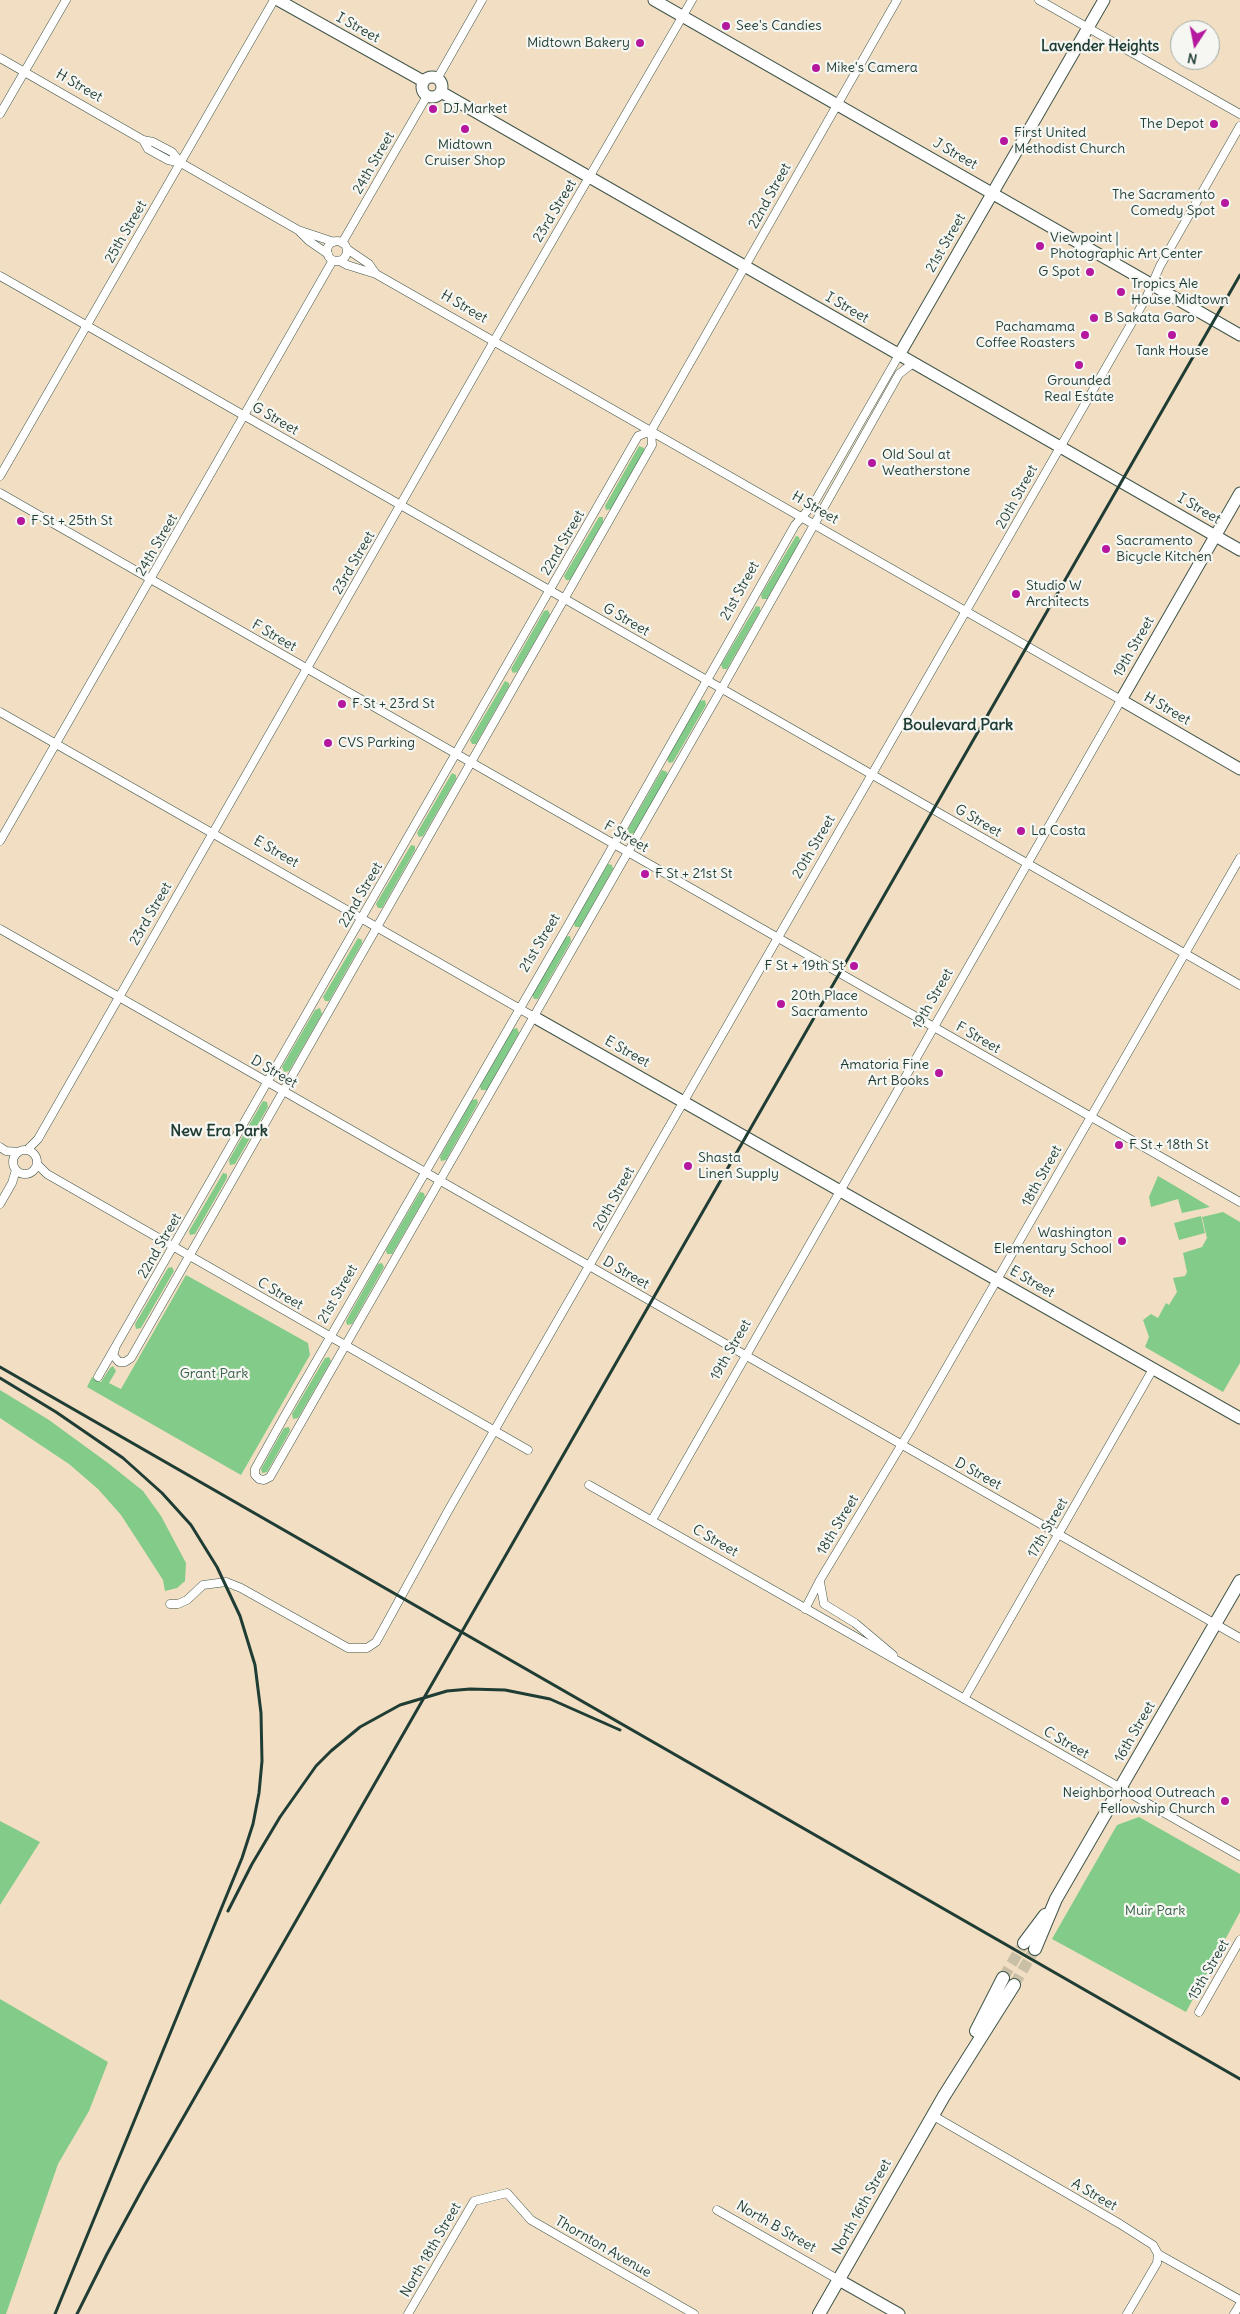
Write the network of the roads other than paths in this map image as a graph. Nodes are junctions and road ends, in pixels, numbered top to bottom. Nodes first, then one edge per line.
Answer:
1 (66, 0) edge
2 (276, 0) edge
3 (482, 0) edge
4 (654, 0) edge
5 (692, 0) edge
6 (896, 0) edge
7 (1039, 0) edge
8 (1104, 0) edge
9 (683, 16) junction
10 (1088, 28) junction
11 (0, 58) edge
12 (24, 72) junction
13 (437, 79) junction
14 (423, 81) junction
15 (441, 92) junction
16 (427, 96) junction
17 (837, 104) junction
18 (0, 114) edge
19 (1240, 114) edge
20 (1240, 126) edge
21 (181, 163) junction
22 (589, 178) junction
23 (992, 193) junction
24 (298, 230) junction
25 (341, 245) junction
26 (334, 258) junction
27 (745, 267) junction
28 (376, 274) junction
29 (0, 276) edge
30 (1152, 284) junction
31 (87, 326) junction
32 (1240, 334) edge
33 (494, 341) junction
34 (899, 355) junction
35 (913, 364) junction
36 (244, 416) junction
37 (651, 431) junction
38 (1060, 447) junction
39 (0, 476) edge
40 (0, 493) edge
41 (1240, 493) edge
42 (400, 506) junction
43 (802, 518) junction
44 (814, 526) junction
45 (1215, 536) junction
46 (1240, 550) edge
47 (151, 580) junction
48 (550, 590) junction
49 (565, 599) junction
50 (966, 611) junction
51 (307, 669) junction
52 (707, 680) junction
53 (722, 688) junction
54 (1121, 700) junction
55 (0, 712) edge
56 (55, 744) junction
57 (456, 754) junction
58 (471, 763) junction
59 (1240, 769) edge
60 (871, 774) junction
61 (212, 833) junction
62 (0, 840) edge
63 (614, 844) junction
64 (627, 852) junction
65 (1240, 858) edge
66 (1028, 864) junction
67 (362, 918) junction
68 (377, 927) junction
69 (0, 929) edge
70 (777, 938) junction
71 (1185, 954) junction
72 (1240, 985) edge
73 (118, 997) junction
74 (519, 1009) junction
75 (534, 1017) junction
76 (934, 1028) junction
77 (268, 1082) junction
78 (283, 1091) junction
79 (684, 1101) junction
80 (1090, 1117) junction
81 (38, 1139) junction
82 (3, 1149) edge
83 (27, 1150) junction
84 (18, 1152) junction
85 (35, 1155) junction
86 (13, 1161) junction
87 (35, 1168) junction
88 (20, 1172) junction
89 (425, 1172) junction
90 (440, 1181) junction
91 (840, 1190) junction
92 (1240, 1202) edge
93 (0, 1204) edge
94 (174, 1247) junction
95 (189, 1256) junction
96 (590, 1267) junction
97 (997, 1280) junction
98 (330, 1337) junction
99 (346, 1346) junction
100 (115, 1349) junction
101 (745, 1356) junction
102 (1153, 1369) junction
103 (98, 1377) dead end
104 (284, 1418) junction
105 (1240, 1418) edge
106 (299, 1426) junction
107 (495, 1431) junction
108 (901, 1445) junction
109 (528, 1450) dead end
110 (589, 1484) dead end
111 (652, 1520) junction
112 (1059, 1534) junction
113 (820, 1580) junction
114 (1240, 1581) edge
115 (170, 1604) dead end
116 (805, 1609) junction
117 (1214, 1624) junction
118 (1240, 1638) edge
119 (906, 1667) junction
120 (964, 1698) junction
121 (1120, 1788) junction
122 (1240, 1856) edge
123 (1240, 1940) edge
124 (1030, 1946) tunnel mouth
125 (1009, 1982) tunnel mouth
126 (1199, 2012) dead end
127 (932, 2115) junction
128 (506, 2193) joint
129 (717, 2210) dead end
130 (1158, 2254) junction
131 (839, 2280) junction
132 (1240, 2300) edge
133 (1240, 2304) edge
134 (408, 2314) edge
135 (694, 2314) edge
136 (819, 2314) edge
137 (899, 2314) edge
138 (1127, 2314) edge
139 (1234, 2314) edge

1 - 12 street
2 - 14 street, I Street
2 - 21 street, 25th Street
3 - 13 street
4 - 9 street, J Street
5 - 9 street, 23rd Street
6 - 17 street, 22nd Street
7 - 10 street
8 - 10 street, 21st Street
9 - 17 street, J Street
9 - 22 street, 23rd Street
10 - 19 street
10 - 23 street, 21st Street
11 - 12 street, H Street
12 - 18 street
12 - 21 street, H Street
13 - 14 street
13 - 15 street
14 - 16 street
15 - 16 street
15 - 22 street, I Street
16 - 25 street, 24th Street
17 - 23 street, J Street
17 - 27 street, 22nd Street
20 - 30 street, 20th Street
21 - 24 street, H Street
21 - 31 street, 25th Street
22 - 27 street, I Street
22 - 33 street, 23rd Street
23 - 30 street, J Street
23 - 34 street, 21st Street
24 - 25 street, H Street
24 - 26 street, H Street
25 - 26 street
25 - 26 street
25 - 28 street, H Street
26 - 28 street, H Street
26 - 36 street, 24th Street
27 - 34 street, I Street
27 - 37 street, 22nd Street
28 - 33 street, H Street
29 - 31 street, G Street
30 - 32 street, J Street
30 - 38 street, 20th Street
31 - 36 street, G Street
31 - 39 street, 25th Street
33 - 37 street, H Street
33 - 42 street, 23rd Street
34 - 35 street, I Street
34 - 43 street, 21st Street
35 - 38 street, I Street
35 - 44 street, 21st Street
36 - 42 street, G Street
36 - 47 street, 24th Street
37 - 43 street, H Street
37 - 48 street, 22nd Street
37 - 49 street, 22nd Street
38 - 45 street, I Street
38 - 50 street, 20th Street
40 - 47 street, F Street
41 - 45 street, 19th Street
42 - 48 street, G Street
42 - 51 street, 23rd Street
43 - 44 street, H Street
43 - 52 street, 21st Street
44 - 50 street, H Street
44 - 53 street, 21st Street
45 - 46 street, I Street
45 - 54 street, 19th Street
47 - 51 street, F Street
47 - 56 street, 24th Street
48 - 49 street, G Street
48 - 57 street, 22nd Street
49 - 52 street, G Street
49 - 58 street, 22nd Street
50 - 54 street, H Street
50 - 60 street, 20th Street
51 - 57 street, F Street
51 - 61 street, 23rd Street
52 - 53 street, G Street
52 - 63 street, 21st Street
53 - 60 street, G Street
53 - 64 street, 21st Street
54 - 59 street, H Street
54 - 66 street, 19th Street
55 - 56 street, E Street
56 - 61 street, E Street
56 - 62 street, 24th Street
57 - 58 street, F Street
57 - 67 street, 22nd Street
58 - 63 street, F Street
58 - 68 street, 22nd Street
60 - 66 street, G Street
60 - 70 street, 20th Street
61 - 67 street, E Street
61 - 73 street, 23rd Street
63 - 64 street, F Street
63 - 74 street, 21st Street
64 - 70 street, F Street
64 - 75 street, 21st Street
65 - 71 street, 18th Street
66 - 71 street, G Street
66 - 76 street, 19th Street
67 - 68 street, E Street
67 - 77 street, 22nd Street
68 - 74 street, E Street
68 - 78 street, 22nd Street
69 - 73 street, D Street
70 - 76 street, F Street
70 - 79 street, 20th Street
71 - 72 street, G Street
71 - 80 street, 18th Street
73 - 77 street, D Street
73 - 81 street, 23rd Street
74 - 75 street, E Street
74 - 89 street, 21st Street
75 - 79 street, E Street
75 - 90 street, 21st Street
76 - 80 street, F Street
76 - 91 street, 19th Street
77 - 78 street, D Street
77 - 94 street, 22nd Street
78 - 89 street, D Street
78 - 95 street, 22nd Street
79 - 91 street, E Street
79 - 96 street, 20th Street
80 - 92 street, F Street
80 - 97 street, 18th Street
81 - 83 street, 23rd Street
81 - 85 street, 23rd Street
82 - 84 street
82 - 86 street
83 - 84 street
83 - 85 street
84 - 86 street
85 - 87 street
86 - 88 street
87 - 88 street
87 - 94 street, C Street
88 - 93 street
89 - 90 street, D Street
89 - 98 street, 21st Street
90 - 96 street, D Street
90 - 99 street, 21st Street
91 - 97 street, E Street
91 - 101 street, 19th Street
94 - 95 street, C Street
94 - 100 street, 22nd Street
95 - 98 street, C Street
95 - 100 street, 22nd Street
96 - 101 street, D Street
96 - 107 street, 20th Street
97 - 102 street, E Street
97 - 108 street, 18th Street
98 - 99 street, C Street
98 - 104 street, 21st Street
99 - 106 street, 21st Street
99 - 107 street, C Street
100 - 103 street, 22nd Street
101 - 108 street, D Street
101 - 111 street, 19th Street
102 - 105 street, E Street
102 - 112 street, 17th Street
104 - 106 street
104 - 106 street, 21st Street
107 - 109 street, C Street
107 - 115 street, 20th Street
108 - 112 street, D Street
108 - 113 street, 18th Street
110 - 111 street, C Street
111 - 116 street, C Street
112 - 117 street, D Street
112 - 120 street, 17th Street
113 - 116 street, 18th Street
113 - 119 street, C Street
114 - 117 main road, 16th Street
116 - 119 street, C Street
117 - 118 street, D Street
117 - 121 main road, 16th Street
119 - 120 street, C Street
120 - 121 street, C Street
121 - 122 street, C Street
121 - 124 main road, 16th Street
123 - 126 street, 15th Street
125 - 127 main road
127 - 130 street, A Street
127 - 131 main road, North 16th Street
128 - 134 street, North 18th Street
128 - 135 street, Thornton Avenue
129 - 131 street, North B Street
130 - 132 street, A Street
130 - 138 street
131 - 136 main road, North 16th Street
131 - 137 street, North B Street
133 - 139 street

